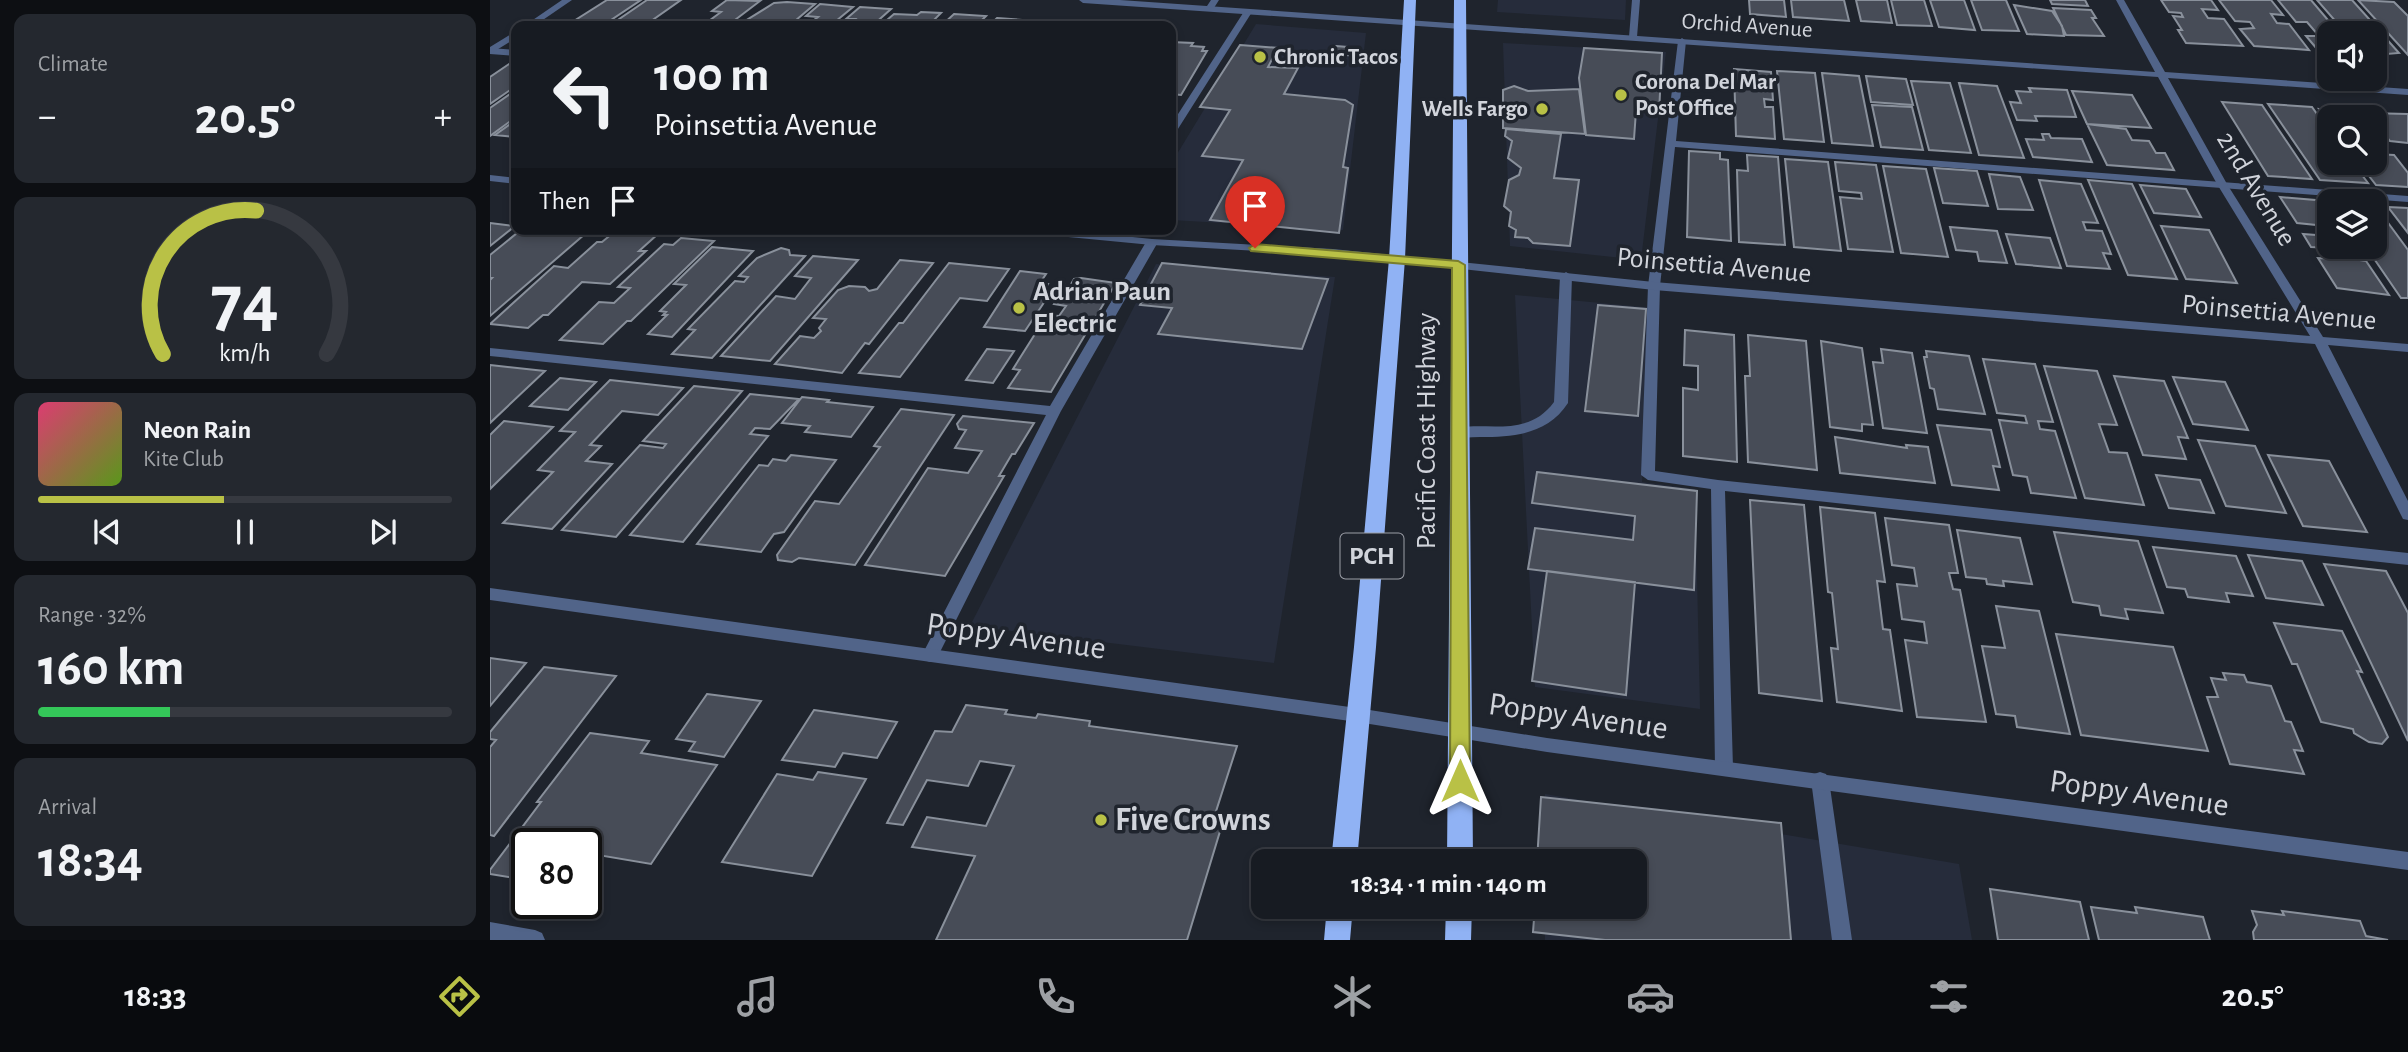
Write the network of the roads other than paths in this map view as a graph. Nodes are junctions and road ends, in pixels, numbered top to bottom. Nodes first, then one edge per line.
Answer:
1 (568, 0) edge
2 (1083, 0) edge
3 (1215, 0) edge
4 (1410, 0) edge
5 (1460, 0) edge
6 (1636, 0) edge
7 (2120, 0) edge
8 (1209, 9) junction
9 (1248, 12) junction
10 (536, 21) edge
11 (1409, 22) junction
12 (1459, 25) junction
13 (511, 37) edge
14 (1633, 37) junction
15 (1682, 41) junction
16 (490, 51) edge
17 (511, 53) edge
18 (2163, 76) junction
19 (2408, 92) edge
20 (1176, 106) edge
21 (1187, 107) junction
22 (1176, 124) edge
23 (1670, 144) junction
24 (490, 178) edge
25 (511, 180) edge
26 (2222, 184) junction
27 (2408, 199) edge
28 (1116, 235) edge
29 (1152, 242) junction
30 (1397, 259) junction
31 (1458, 265) junction
32 (1566, 276) junction
33 (1654, 286) junction
34 (2319, 340) junction
35 (2408, 348) edge
36 (490, 352) edge
37 (1054, 411) junction
38 (1458, 433) junction
39 (1718, 485) junction
40 (2408, 515) edge
41 (2408, 559) edge
42 (490, 594) edge
43 (930, 655) junction
44 (1357, 715) junction
45 (1459, 731) junction
46 (1724, 768) junction
47 (1819, 780) junction
48 (1345, 849) edge
49 (1460, 849) edge
50 (2408, 861) edge
51 (1339, 919) edge
52 (1459, 919) edge
53 (490, 932) edge
54 (535, 940) edge
55 (1337, 940) edge
56 (1458, 940) edge
57 (1842, 940) edge

1 - 10 street
2 - 8 street, Orchid Avenue
3 - 8 street
4 - 11 highway, Pacific Coast Highway / PCH
5 - 12 highway, Pacific Coast Highway
6 - 14 street
7 - 18 street, 2nd Avenue
8 - 9 street, Orchid Avenue
9 - 11 street, Orchid Avenue
9 - 21 street
11 - 12 street, Orchid Avenue
11 - 30 highway, Pacific Coast Highway / PCH
12 - 14 street, Orchid Avenue
12 - 31 highway, Pacific Coast Highway
13 - 16 street
14 - 15 street, Orchid Avenue
15 - 18 street, Orchid Avenue
15 - 23 street
16 - 17 street
18 - 19 street, Orchid Avenue
18 - 26 street, 2nd Avenue
20 - 21 street
21 - 22 street
23 - 26 street
23 - 33 street
24 - 25 street
26 - 27 street
26 - 34 street, 2nd Avenue
28 - 29 street, Poinsettia Avenue
29 - 30 street, Poinsettia Avenue
29 - 37 street
30 - 31 street, Poinsettia Avenue
30 - 44 highway, Pacific Coast Highway / PCH
31 - 32 street, Poinsettia Avenue
31 - 38 highway, Pacific Coast Highway
32 - 33 street, Poinsettia Avenue
32 - 38 street
33 - 34 street, Poinsettia Avenue
33 - 39 street
34 - 35 street, Poinsettia Avenue
34 - 40 street, 2nd Avenue
36 - 37 street
37 - 43 street
38 - 45 highway, Pacific Coast Highway
39 - 41 street
39 - 46 street
42 - 43 street, Poppy Avenue
43 - 44 street, Poppy Avenue
44 - 45 street, Poppy Avenue
44 - 48 highway, Pacific Coast Highway / PCH
45 - 46 street, Poppy Avenue
45 - 49 highway, Pacific Coast Highway
46 - 47 street, Poppy Avenue
47 - 50 street, Poppy Avenue
47 - 57 street
51 - 55 highway
52 - 56 highway
53 - 54 street

